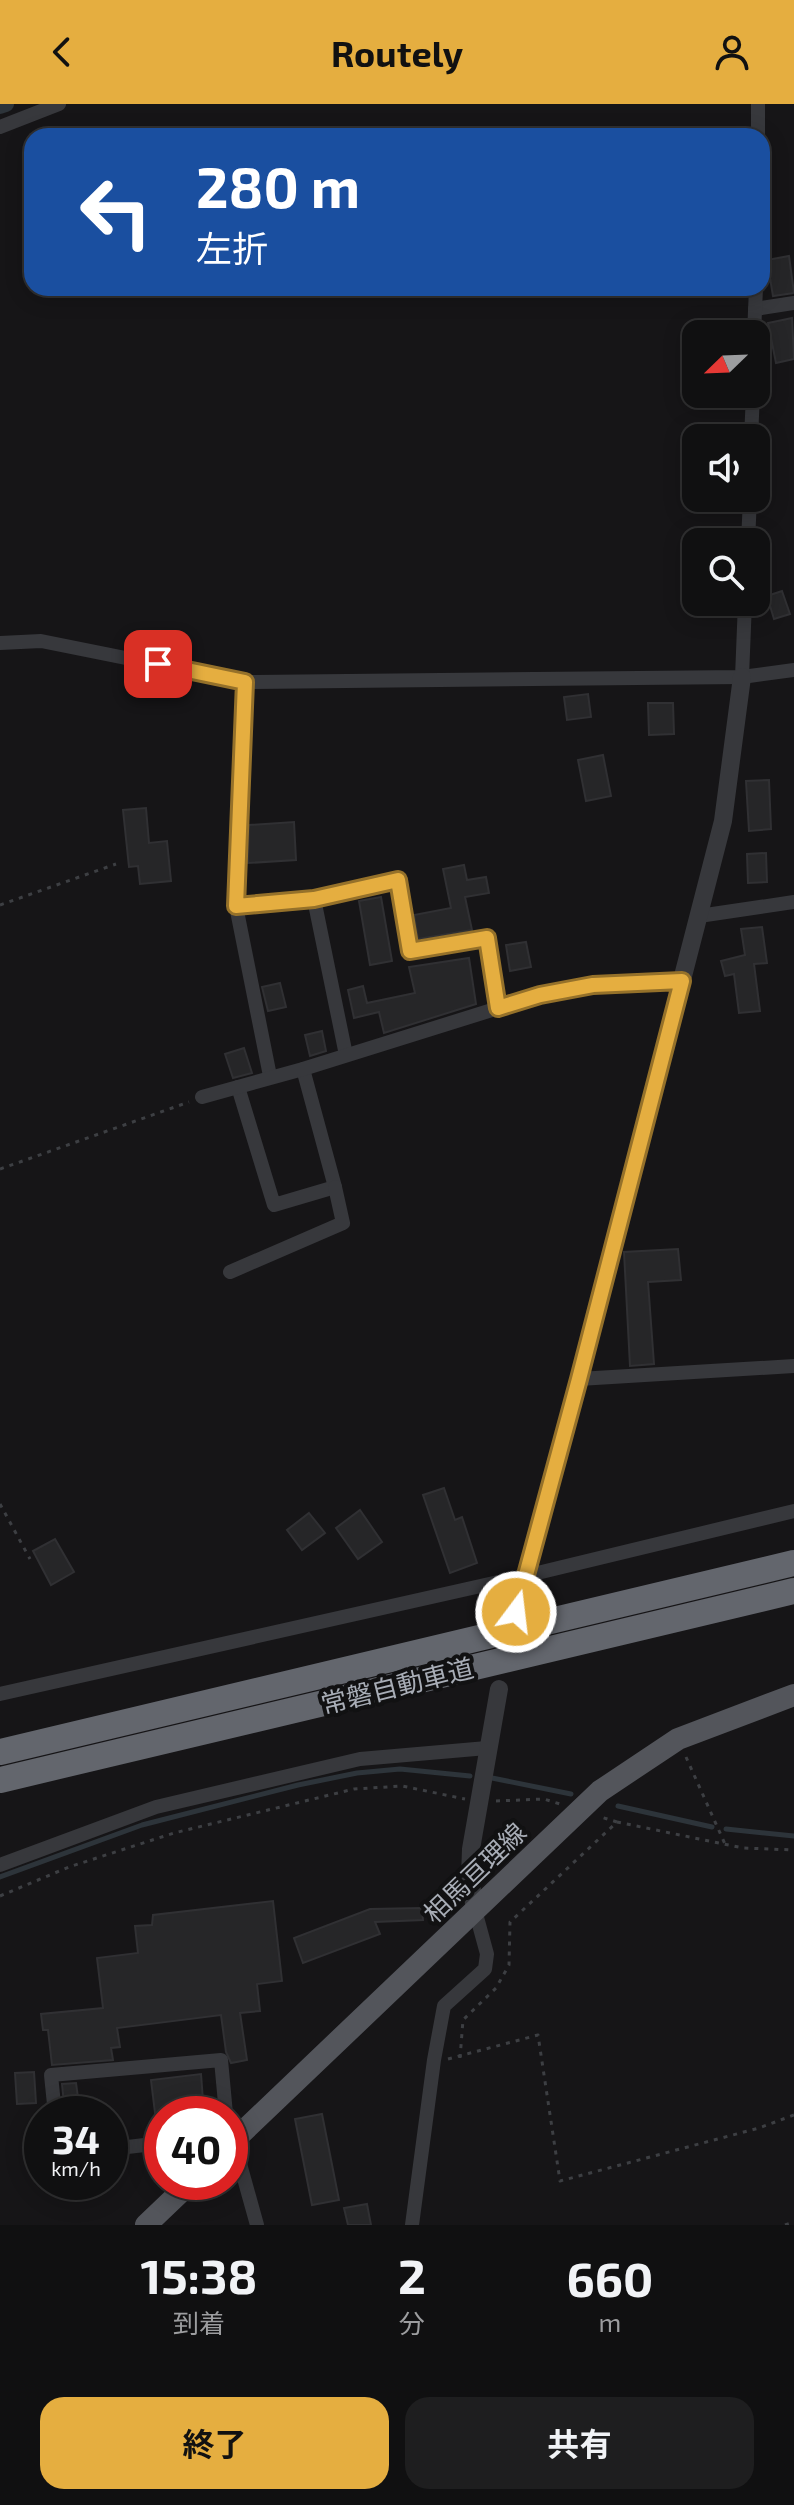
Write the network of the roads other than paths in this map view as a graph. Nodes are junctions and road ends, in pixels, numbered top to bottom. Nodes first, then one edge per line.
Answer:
1 (59, 104) edge
2 (758, 104) edge
3 (0, 127) edge
4 (758, 128) edge
5 (756, 296) edge
6 (794, 303) edge
7 (755, 309) junction
8 (755, 320) edge
9 (744, 616) edge
10 (0, 643) edge
11 (794, 670) edge
12 (742, 677) junction
13 (245, 682) junction
14 (314, 899) junction
15 (794, 902) edge
16 (236, 906) junction
17 (699, 916) junction
18 (682, 981) junction
19 (498, 1008) junction
20 (346, 1055) junction
21 (303, 1069) junction
22 (270, 1076) junction
23 (238, 1087) junction
24 (202, 1097) road end
25 (335, 1187) junction
26 (230, 1272) dead end
27 (794, 1366) edge
28 (579, 1379) junction
29 (794, 1511) edge
30 (794, 1563) edge
31 (525, 1576) junction
32 (794, 1591) edge
33 (516, 1612) dead end
34 (499, 1689) dead end
35 (0, 1694) edge
36 (794, 1695) edge
37 (487, 1748) junction
38 (0, 1752) edge
39 (0, 1780) edge
40 (0, 1865) edge
41 (475, 1910) junction
42 (53, 2096) edge
43 (224, 2096) edge
44 (248, 2122) edge
45 (248, 2195) edge
46 (172, 2200) edge
47 (408, 2224) edge
48 (146, 2225) edge
49 (257, 2225) edge

1 - 3 street
2 - 4 street
5 - 7 street
6 - 7 street
7 - 8 street
9 - 12 street
10 - 13 street
11 - 12 street
12 - 13 street
12 - 17 street
13 - 16 street
14 - 16 street
14 - 19 street
14 - 20 street
15 - 17 street
16 - 22 street
17 - 18 street
18 - 19 street
18 - 28 street
19 - 20 street
20 - 21 street
21 - 22 street
21 - 25 street
22 - 23 street
23 - 24 street
23 - 25 street
25 - 26 street
27 - 28 street
28 - 31 street
29 - 31 street
30 - 38 highway, 常磐自動車道
31 - 33 street
31 - 35 street
32 - 39 highway, 常磐自動車道
34 - 37 street
36 - 41 main road, 相馬亘理線
37 - 40 street
37 - 41 street
41 - 44 main road, 相馬亘理線
41 - 47 street
42 - 43 street
45 - 49 street
46 - 48 main road

